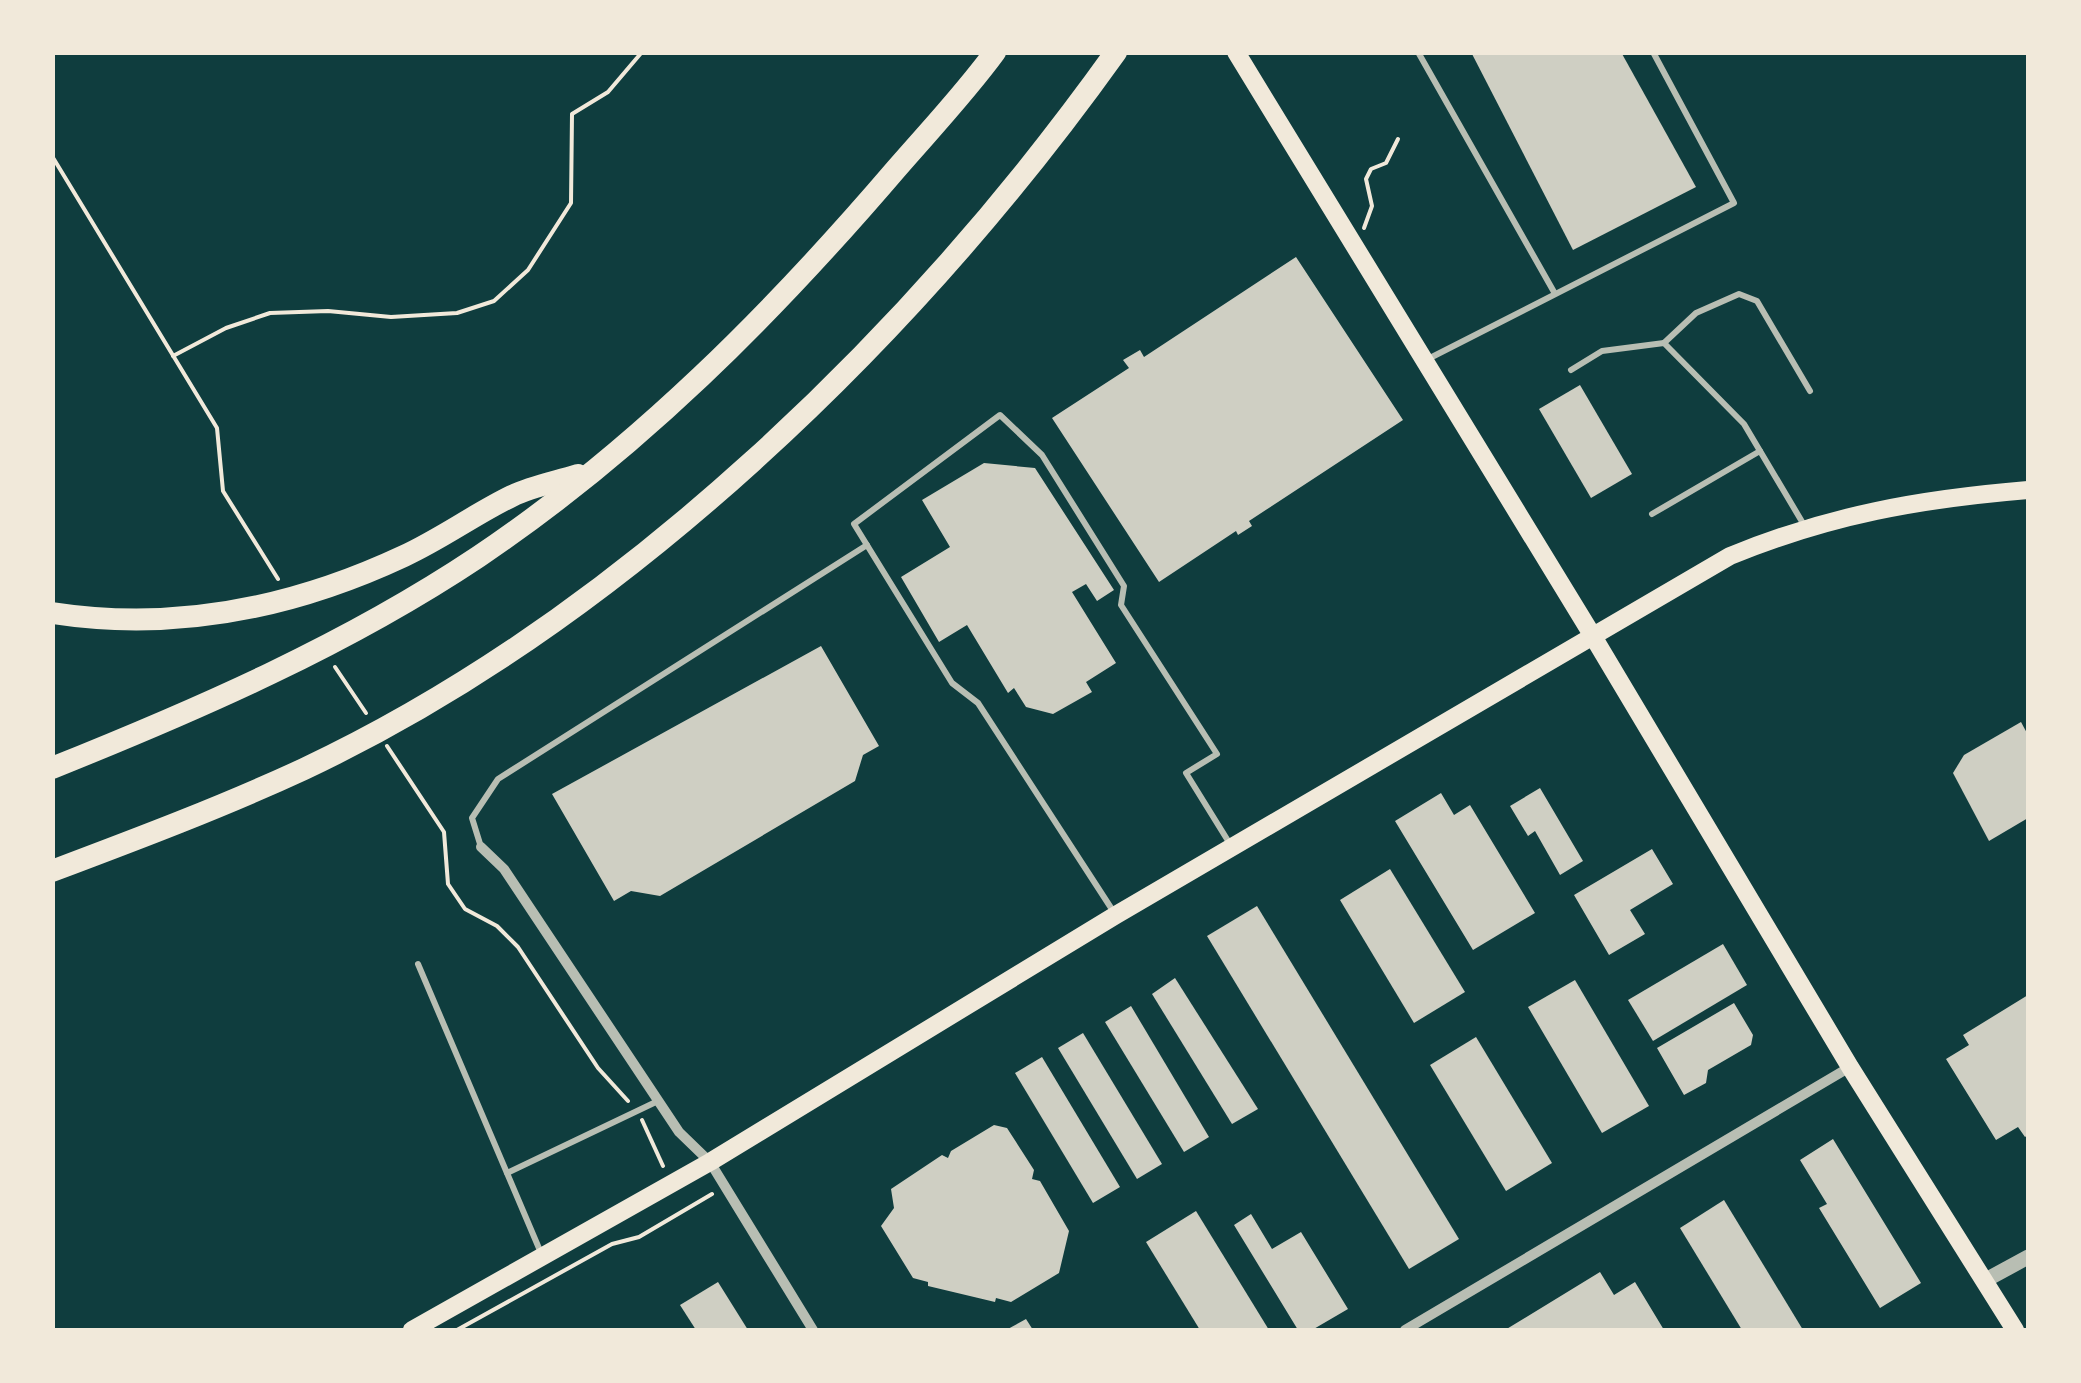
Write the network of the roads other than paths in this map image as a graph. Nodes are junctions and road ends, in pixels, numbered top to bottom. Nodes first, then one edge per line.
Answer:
1 (994, 52) edge
2 (1116, 52) edge
3 (1418, 52) edge
4 (1653, 52) edge
5 (1236, 53) edge
6 (1554, 292) junction
7 (1664, 343) junction
8 (1425, 361) junction
9 (1571, 370) dead end
10 (1810, 391) dead end
11 (1760, 451) junction
12 (590, 470) junction
13 (2028, 490) edge
14 (1652, 514) dead end
15 (1804, 525) junction
16 (867, 545) junction
17 (52, 613) edge
18 (1592, 633) junction
19 (52, 768) edge
20 (482, 847) joint
21 (1232, 848) junction
22 (52, 872) edge
23 (1116, 915) junction
24 (418, 964) dead end
25 (1850, 1067) junction
26 (658, 1101) junction
27 (710, 1162) junction
28 (507, 1173) junction
29 (542, 1256) junction
30 (2028, 1258) edge
31 (1984, 1280) junction
32 (412, 1330) edge
33 (812, 1330) edge
34 (1404, 1330) edge
35 (2015, 1330) edge

1 - 12 highway
2 - 22 highway
3 - 6 lane
4 - 6 lane
5 - 8 main road
6 - 8 lane
7 - 9 lane
7 - 10 lane
7 - 11 lane
8 - 18 main road
11 - 14 lane
11 - 15 lane
12 - 17 highway
12 - 19 highway
13 - 15 main road
15 - 18 main road
16 - 20 lane
16 - 21 lane
16 - 23 lane
18 - 21 main road
18 - 25 main road
20 - 26 street
21 - 23 main road
23 - 27 main road
24 - 28 lane
25 - 31 main road
25 - 34 street
26 - 27 street
26 - 28 lane
27 - 29 main road
27 - 33 street
28 - 29 lane
29 - 32 main road
30 - 31 street
31 - 35 main road

